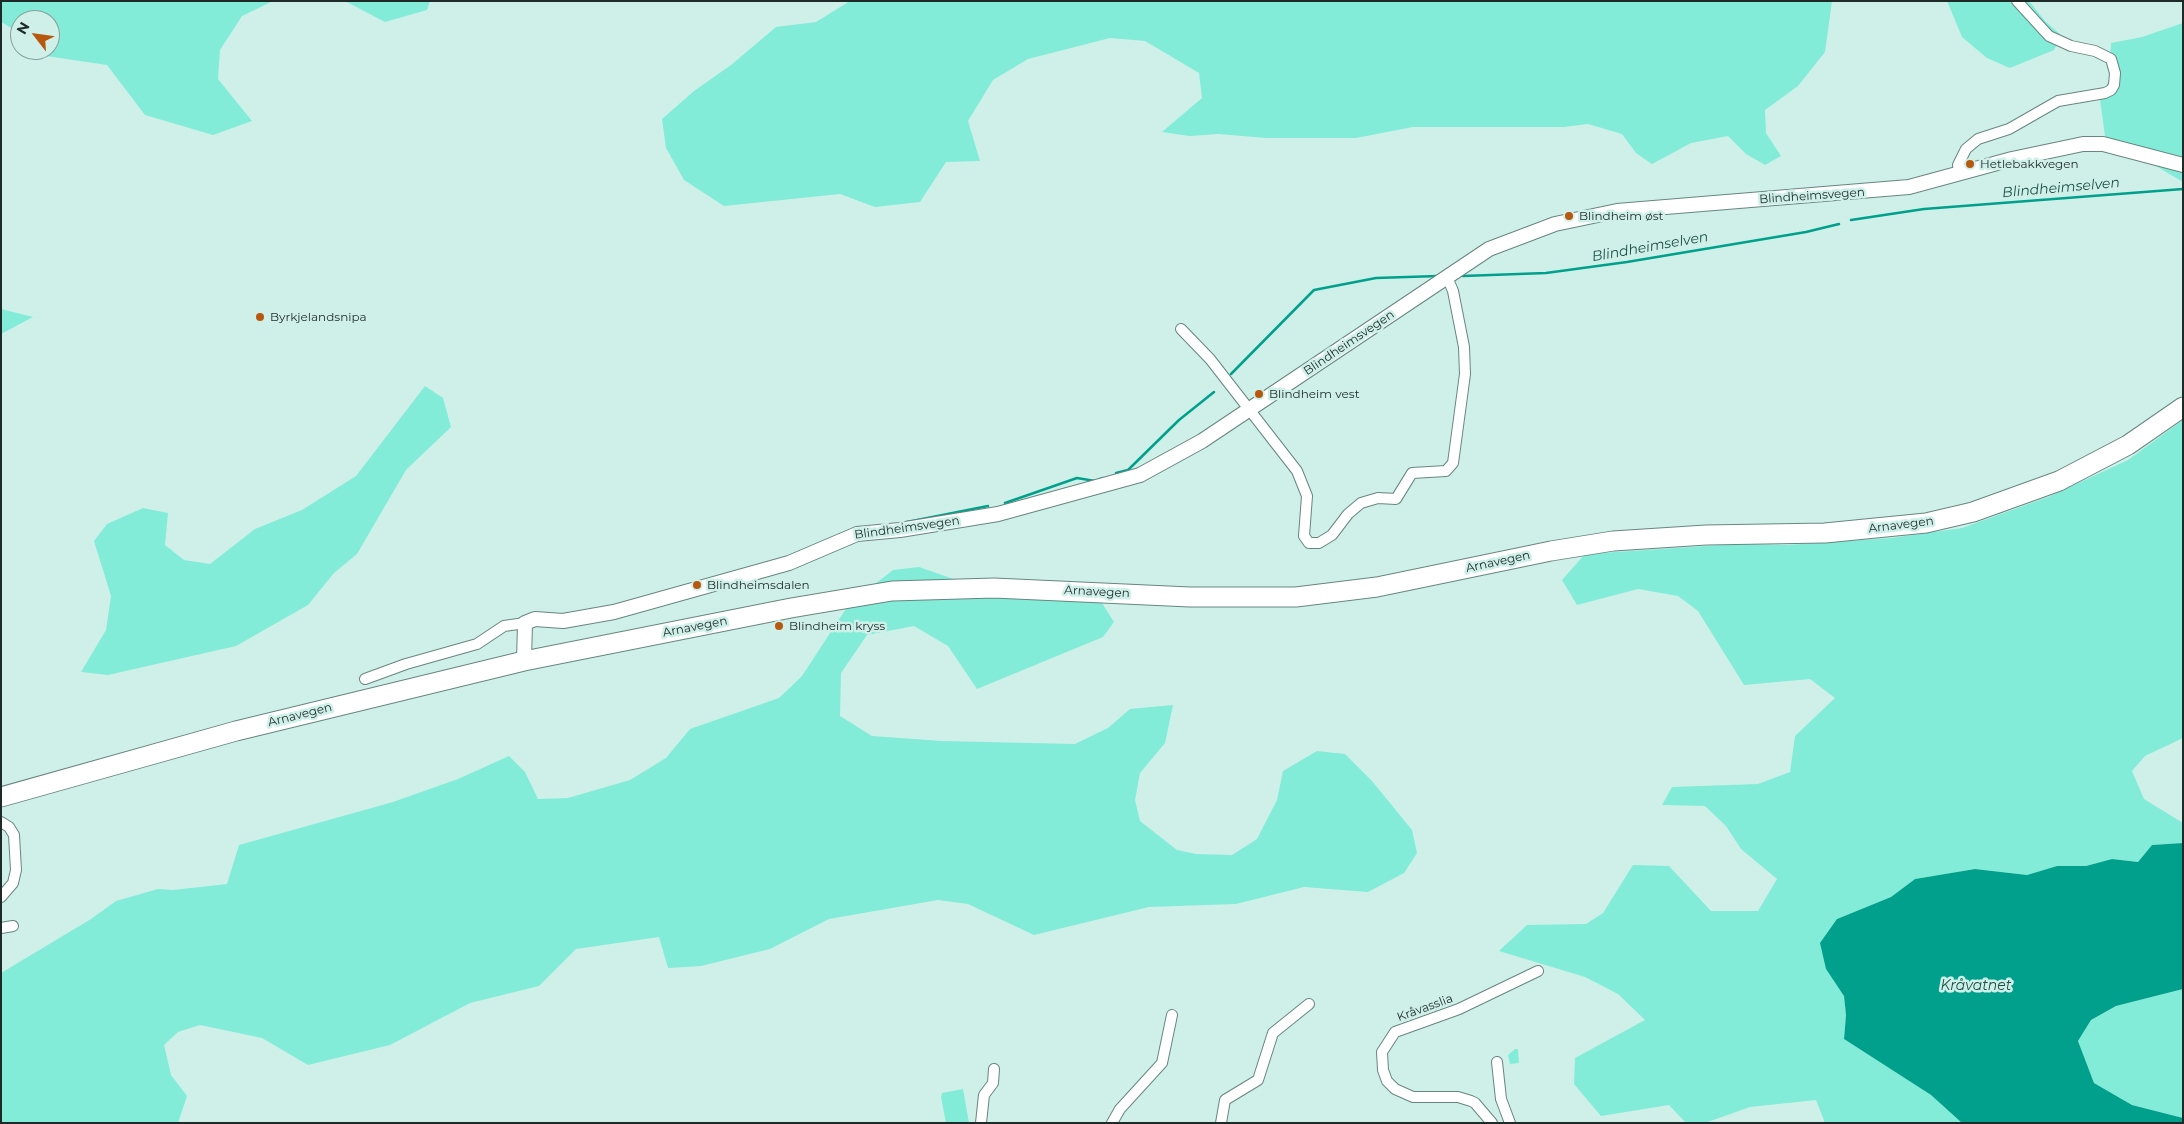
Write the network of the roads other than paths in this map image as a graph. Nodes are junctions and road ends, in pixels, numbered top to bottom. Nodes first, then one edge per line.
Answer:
1 (2017, 1) edge
2 (2183, 165) edge
3 (1958, 173) junction
4 (1447, 277) junction
5 (1180, 329) dead end
6 (2183, 407) edge
7 (1250, 410) junction
8 (524, 623) junction
9 (524, 661) junction
10 (365, 679) dead end
11 (1, 797) edge
12 (1, 822) edge
13 (1, 897) edge
14 (13, 926) dead end
15 (1, 928) edge
16 (1538, 971) dead end
17 (1309, 1004) dead end
18 (1172, 1015) dead end
19 (1497, 1062) dead end
20 (994, 1069) dead end
21 (981, 1123) edge
22 (1112, 1123) edge
23 (1221, 1123) edge
24 (1492, 1123) edge
25 (1510, 1123) edge

1 - 3 street
2 - 3 street, Blindheimsvegen
3 - 4 street, Blindheimsvegen
4 - 7 street, Blindheimsvegen
4 - 7 street
5 - 7 street
6 - 9 highway, Arnavegen
7 - 8 street, Blindheimsvegen
8 - 9 street
8 - 10 street, Blindheimsvegen
9 - 11 highway, Arnavegen
12 - 13 street
14 - 15 street
16 - 24 street, Kråvasslia
17 - 23 street
18 - 22 street
19 - 25 street
20 - 21 street

